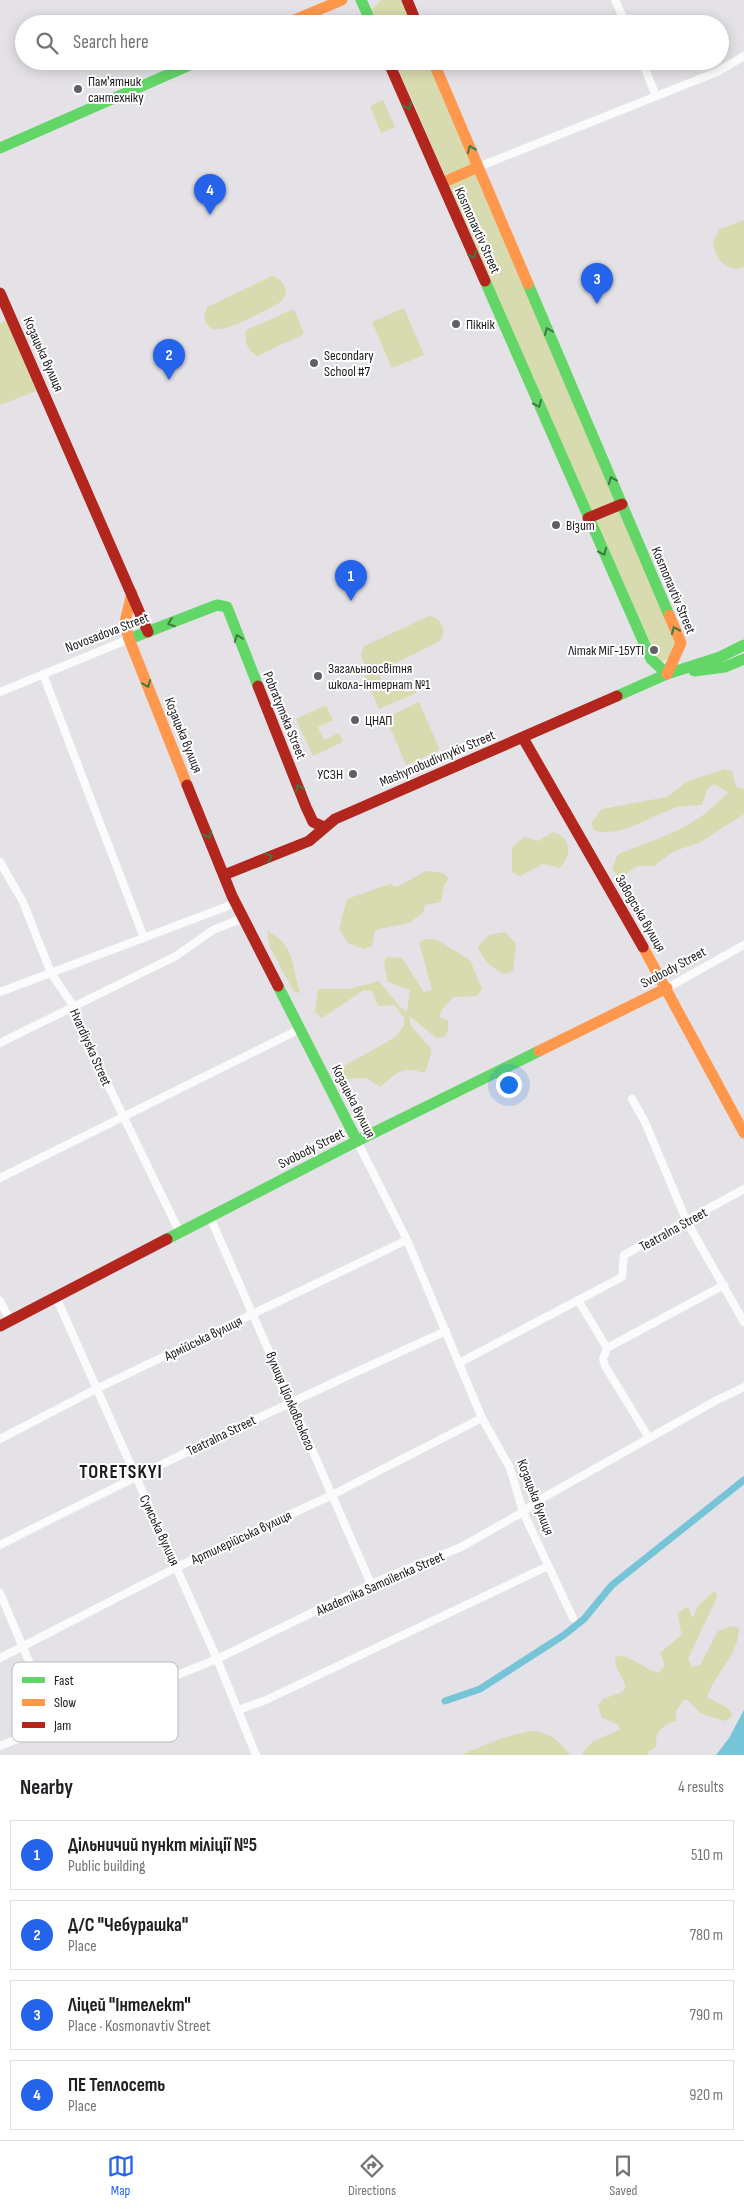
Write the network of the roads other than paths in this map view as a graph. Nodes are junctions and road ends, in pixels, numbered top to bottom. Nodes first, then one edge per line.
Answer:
1 (342, 0) edge
2 (361, 0) edge
3 (407, 0) edge
4 (615, 0) edge
5 (306, 15) edge
6 (368, 15) edge
7 (413, 15) edge
8 (622, 15) edge
9 (744, 56) edge
10 (729, 65) edge
11 (178, 70) edge
12 (392, 70) edge
13 (437, 70) edge
14 (646, 70) edge
15 (720, 70) edge
16 (656, 96) junction
17 (0, 148) edge
18 (478, 167) junction
19 (442, 184) junction
20 (0, 293) edge
21 (622, 504) junction
22 (588, 518) junction
23 (132, 593) junction
24 (226, 607) joint
25 (148, 632) junction
26 (129, 639) junction
27 (744, 645) edge
28 (744, 659) edge
29 (43, 674) junction
30 (667, 674) junction
31 (0, 692) edge
32 (523, 738) junction
33 (324, 827) junction
34 (0, 862) edge
35 (224, 875) junction
36 (236, 903) junction
37 (243, 918) junction
38 (144, 938) junction
39 (744, 945) edge
40 (51, 973) junction
41 (667, 988) junction
42 (0, 992) edge
43 (74, 1007) junction
44 (300, 1030) junction
45 (0, 1042) edge
46 (632, 1099) dead end
47 (124, 1118) junction
48 (744, 1132) edge
49 (358, 1141) junction
50 (0, 1178) edge
51 (744, 1189) edge
52 (210, 1217) junction
53 (687, 1222) junction
54 (180, 1233) junction
55 (407, 1240) junction
56 (724, 1285) junction
57 (56, 1297) junction
58 (578, 1300) junction
59 (0, 1301) edge
60 (253, 1314) junction
61 (744, 1322) edge
62 (5, 1323) edge
63 (446, 1331) junction
64 (607, 1348) junction
65 (459, 1363) junction
66 (744, 1387) edge
67 (96, 1389) junction
68 (292, 1401) junction
69 (482, 1418) junction
70 (649, 1438) junction
71 (0, 1439) edge
72 (135, 1476) junction
73 (330, 1496) junction
74 (523, 1512) junction
75 (0, 1545) edge
76 (548, 1566) junction
77 (177, 1567) junction
78 (371, 1584) junction
79 (0, 1593) edge
80 (573, 1618) dead end
81 (24, 1645) junction
82 (0, 1658) edge
83 (217, 1659) junction
84 (28, 1662) edge
85 (178, 1674) edge
86 (238, 1710) junction
87 (12, 1741) edge
88 (0, 1746) edge
89 (256, 1755) edge

1 - 5 street
2 - 6 street
3 - 7 street
4 - 8 street
9 - 10 street
11 - 17 street
12 -> 19 street, Kosmonavtiv Street
18 -> 13 street, Kosmonavtiv Street
14 - 16 street
15 - 16 street
16 - 18 street
18 - 19 street
21 -> 18 street, Kosmonavtiv Street
19 -> 22 street, Kosmonavtiv Street
20 - 23 street, Козацька вулиця
21 - 22 street
30 -> 21 street, Kosmonavtiv Street
22 -> 30 street, Kosmonavtiv Street
23 - 25 street, Козацька вулиця
23 - 26 street, Козацька вулиця
24 -> 25 street, Novosadova Street
33 -> 24 street, Pobratymska Street
25 - 26 street, Novosadova Street
26 - 29 street, Novosadova Street
26 -> 35 street, Козацька вулиця
27 - 30 street, Mashynobudivnykiv Street
28 - 30 street, Mashynobudivnykiv Street
29 - 31 street, Novosadova Street
29 - 38 street
30 - 32 street, Mashynobudivnykiv Street
32 - 33 street, Mashynobudivnykiv Street
32 - 41 street, Заводська вулиця
35 -> 33 street, Mashynobudivnykiv Street
34 - 40 street, Hvardiyska Street
35 - 36 street, Козацька вулиця
36 - 37 street, Козацька вулиця
36 - 38 street
37 - 43 street
37 - 44 street, Козацька вулиця
38 - 40 street
39 - 41 street, Svobody Street
40 - 42 street
40 - 43 street, Hvardiyska Street
41 - 48 street, Заводська вулиця
41 - 49 street, Svobody Street
43 - 45 street
43 - 47 street, Hvardiyska Street
44 - 47 street
44 - 49 street, Козацька вулиця
46 - 53 street
47 - 50 street
47 - 54 street, Hvardiyska Street
49 - 52 street, Svobody Street
49 - 55 street, Козацька вулиця
51 - 53 street, Teatralna Street
52 - 54 street, Svobody Street
52 - 60 street, вулиця Ціолковського
53 - 56 street
53 - 58 street, Teatralna Street
54 - 57 street, Svobody Street
55 - 60 street, Армійська вулиця
55 - 63 street, Козацька вулиця
56 - 61 street
56 - 64 street
57 - 62 street, Svobody Street
57 - 67 street, Сумська вулиця
58 - 64 street
58 - 65 street, Teatralna Street
59 - 62 street
60 - 67 street, Армійська вулиця
60 - 68 street, вулиця Ціолковського
63 - 65 street, Козацька вулиця
63 - 68 street, Teatralna Street
64 - 70 street
65 - 69 street, Козацька вулиця
66 - 70 street, Akademika Samoilenka Street
67 - 71 street, Армійська вулиця
67 - 72 street, Сумська вулиця
68 - 72 street, Teatralna Street
68 - 73 street, вулиця Ціолковського
69 - 73 street, Артилерійська вулиця
69 - 74 street, Козацька вулиця
70 - 74 street, Akademika Samoilenka Street
72 - 75 street, Teatralna Street
72 - 77 street, Сумська вулиця
73 - 77 street, Артилерійська вулиця
73 - 78 street, вулиця Ціолковського
74 - 76 street, Козацька вулиця
74 - 78 street, Akademika Samoilenka Street
76 - 80 street, Козацька вулиця
76 - 86 street
77 - 81 street, Артилерійська вулиця
77 - 83 street, Сумська вулиця
78 - 83 street, Akademika Samoilenka Street
79 - 81 street
81 - 82 street, Артилерійська вулиця
81 - 84 street
83 - 85 street, Akademika Samoilenka Street
83 - 86 street, Сумська вулиця
86 - 89 street, Сумська вулиця
87 - 88 street, Akademika Samoilenka Street

